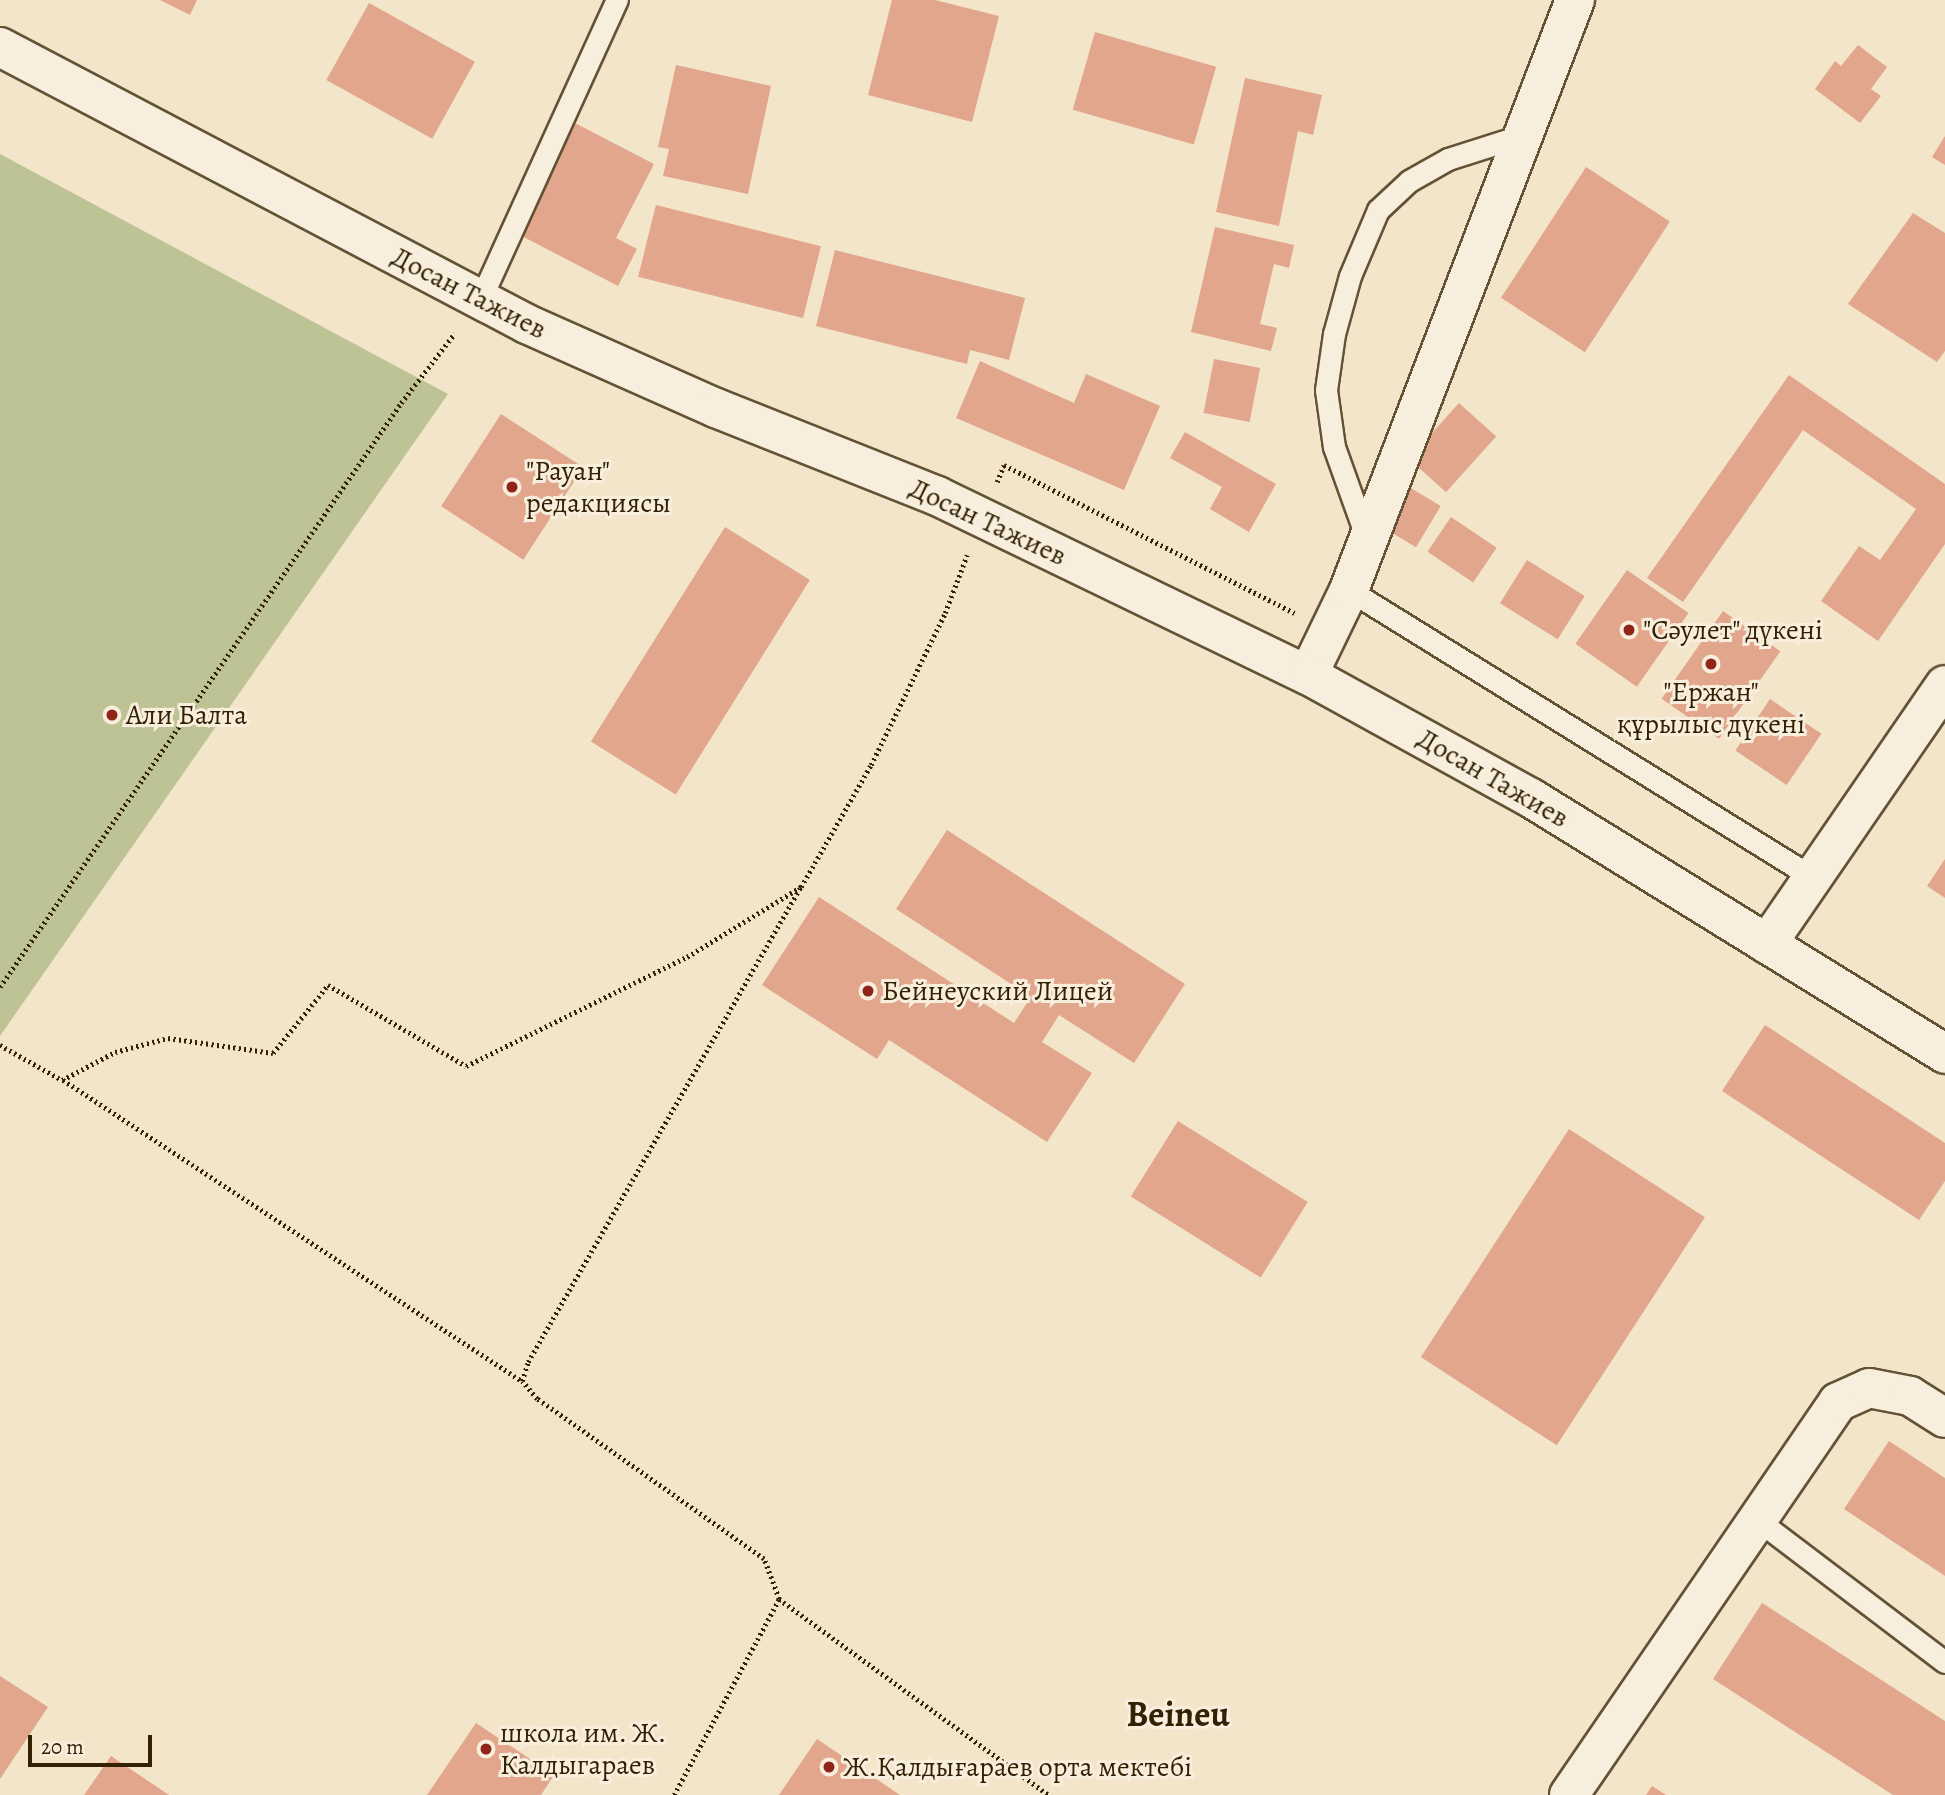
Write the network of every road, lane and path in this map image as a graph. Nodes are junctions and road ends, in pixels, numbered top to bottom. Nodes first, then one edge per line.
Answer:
1 (617, 0) edge
2 (1575, 0) edge
3 (0, 47) edge
4 (1523, 135) junction
5 (480, 300) junction
6 (981, 518) junction
7 (1368, 541) junction
8 (1349, 590) junction
9 (1330, 630) junction
10 (1308, 675) junction
11 (1945, 685) edge
12 (1812, 877) junction
13 (801, 887) junction
14 (1767, 944) junction
15 (0, 987) edge
16 (0, 1045) edge
17 (1945, 1054) edge
18 (62, 1080) junction
19 (522, 1381) junction
20 (1945, 1419) edge
21 (1755, 1518) junction
22 (779, 1599) junction
23 (1945, 1662) edge
24 (674, 1795) edge
25 (1049, 1795) edge
26 (1569, 1795) edge

1 - 5 lane
2 - 4 street
3 - 5 street, Досан Тажиев
4 - 7 street
4 - 7 lane
5 - 6 street, Досан Тажиев
5 - 15 path
6 - 9 path
6 - 10 street, Досан Тажиев
6 - 13 path
7 - 8 street
8 - 9 street
8 - 12 lane
9 - 10 street
10 - 14 street, Досан Тажиев
11 - 12 street
12 - 14 street
13 - 18 path
13 - 19 path
14 - 17 street, Досан Тажиев
16 - 18 path
18 - 19 path
19 - 22 path
20 - 21 street
21 - 23 lane
21 - 26 street
22 - 24 path
22 - 25 path

